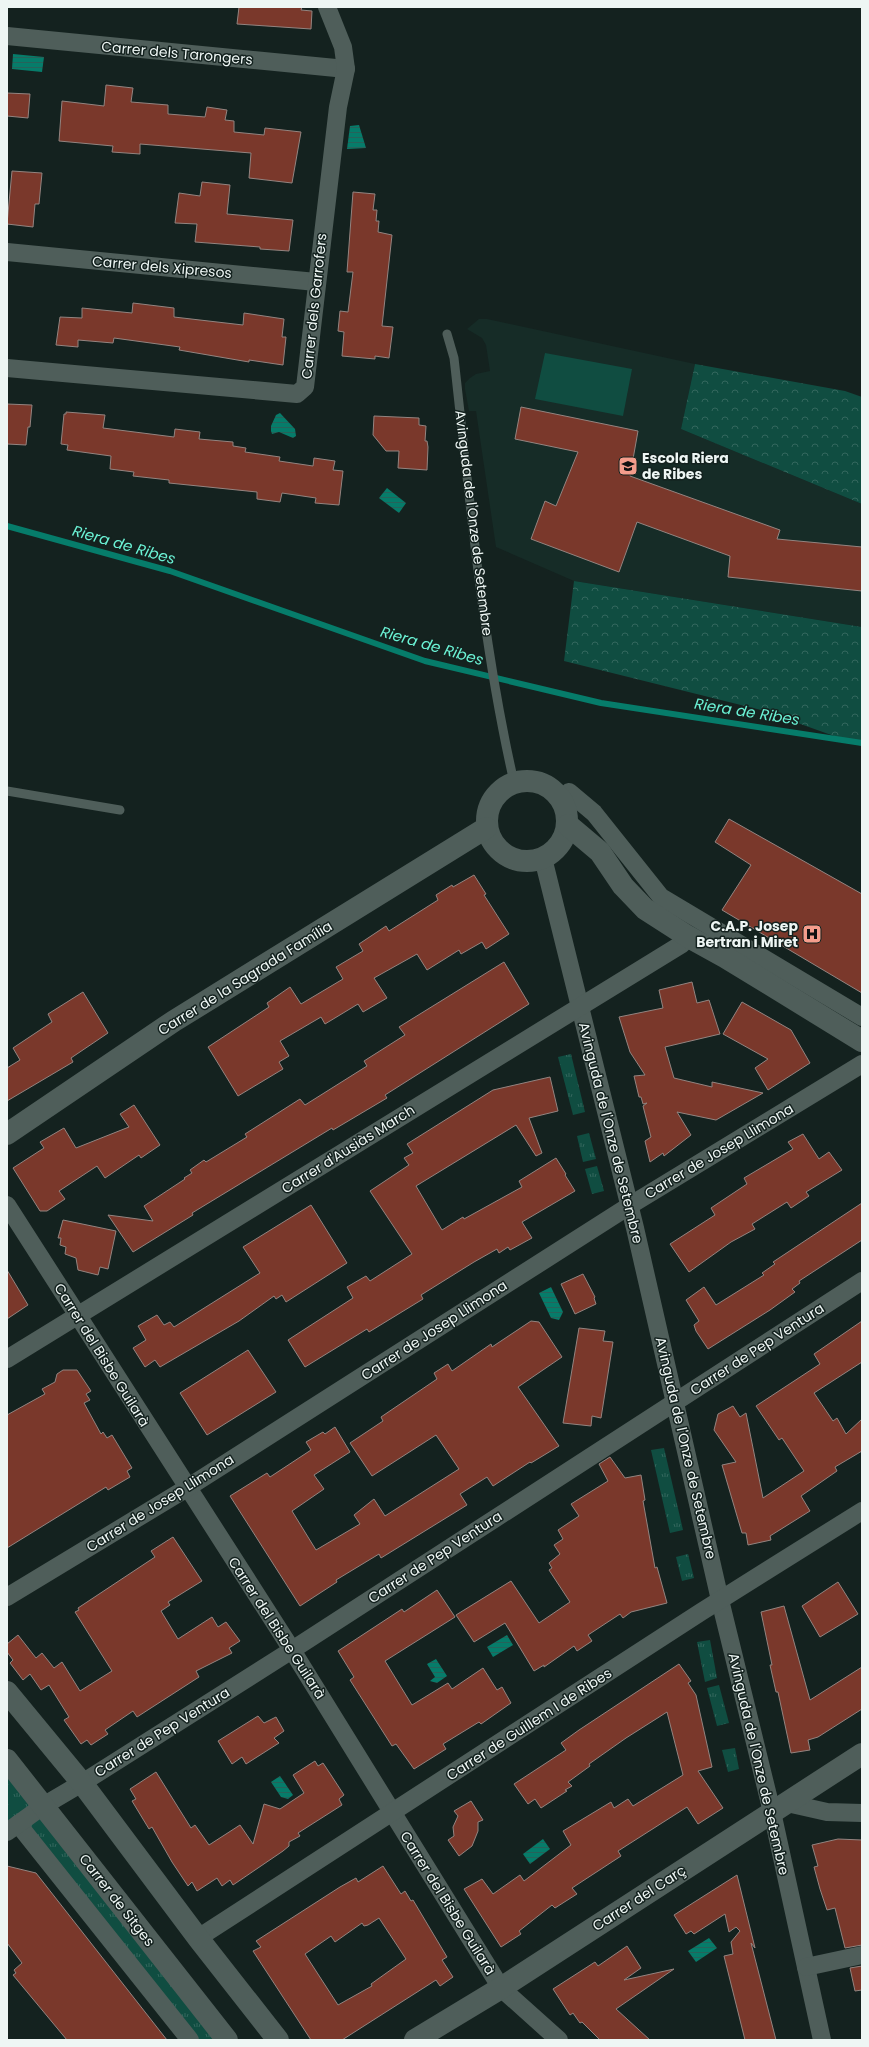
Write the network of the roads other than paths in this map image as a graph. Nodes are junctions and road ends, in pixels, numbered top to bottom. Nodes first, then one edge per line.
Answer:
1 (327, 7) edge
2 (7, 36) edge
3 (346, 69) junction
4 (7, 252) edge
5 (316, 282) junction
6 (447, 334) dead end
7 (7, 368) edge
8 (514, 782) junction
9 (7, 791) edge
10 (569, 792) dead end
11 (120, 810) dead end
12 (568, 825) junction
13 (486, 828) junction
14 (543, 858) junction
15 (687, 936) junction
16 (580, 1006) junction
17 (862, 1018) edge
18 (862, 1041) edge
19 (862, 1064) edge
20 (7, 1134) edge
21 (7, 1205) edge
22 (629, 1206) junction
23 (862, 1281) edge
24 (77, 1315) junction
25 (7, 1360) edge
26 (675, 1402) junction
27 (187, 1488) junction
28 (862, 1511) edge
29 (7, 1597) edge
30 (720, 1600) junction
31 (292, 1650) junction
32 (7, 1692) edge
33 (862, 1754) edge
34 (7, 1760) edge
35 (82, 1783) junction
36 (43, 1806) junction
37 (780, 1807) junction
38 (392, 1813) junction
39 (862, 1813) edge
40 (13, 1828) edge
41 (198, 1938) junction
42 (862, 1955) edge
43 (806, 1967) junction
44 (501, 1988) junction
45 (190, 2040) edge
46 (227, 2040) edge
47 (278, 2040) edge
48 (416, 2040) edge
49 (559, 2040) edge
50 (822, 2040) edge

1 - 3 street, Carrer dels Garrofers
2 - 3 street, Carrer dels Tarongers
3 - 5 street, Carrer dels Garrofers
4 - 5 street, Carrer dels Xipresos
5 - 7 street, Carrer dels Garrofers
6 - 8 lane, Avinguda de l'Onze de Setembre
8 - 12 street
8 - 13 street
9 - 11 lane
10 - 17 street
12 - 14 street
12 - 15 street
13 - 14 street
13 - 20 street, Carrer de la Sagrada Família
14 - 16 street, Avinguda de l'Onze de Setembre
15 - 16 street, Carrer d'Ausiàs March
15 - 18 street
16 - 22 street, Avinguda de l'Onze de Setembre
16 - 24 street, Carrer d'Ausiàs March
19 - 22 street, Carrer de Josep Llimona
21 - 24 street, Carrer del Bisbe Guilarà
22 - 26 street, Avinguda de l'Onze de Setembre
22 - 27 street, Carrer de Josep Llimona
23 - 26 street, Carrer de Pep Ventura
24 - 25 street, Carrer d'Ausiàs March
24 - 27 street, Carrer del Bisbe Guilarà
26 - 30 street, Avinguda de l'Onze de Setembre
26 - 31 street, Carrer de Pep Ventura
27 - 29 street, Carrer de Josep Llimona
27 - 31 street, Carrer del Bisbe Guilarà
28 - 30 street, Carrer de Guillem I de Ribes
30 - 37 street, Avinguda de l'Onze de Setembre
30 - 38 street, Carrer de Guillem I de Ribes
31 - 35 street, Carrer de Pep Ventura
31 - 38 street, Carrer del Bisbe Guilarà
32 - 35 street
33 - 37 street, Carrer del Carç
34 - 36 street, Carrer de Sitges
35 - 36 street, Carrer de Pep Ventura
35 - 41 street
36 - 40 street, Carrer de Pep Ventura
36 - 46 street, Carrer de Sitges
37 - 39 street
37 - 43 street, Avinguda de l'Onze de Setembre
37 - 44 street, Carrer del Carç
38 - 41 street, Carrer de Guillem I de Ribes
38 - 44 street, Carrer del Bisbe Guilarà
40 - 45 street
41 - 47 street
42 - 43 street
43 - 50 street, Avinguda de l'Onze de Setembre
44 - 48 street, Carrer del Carç
44 - 49 street, Carrer del Bisbe Guilarà

